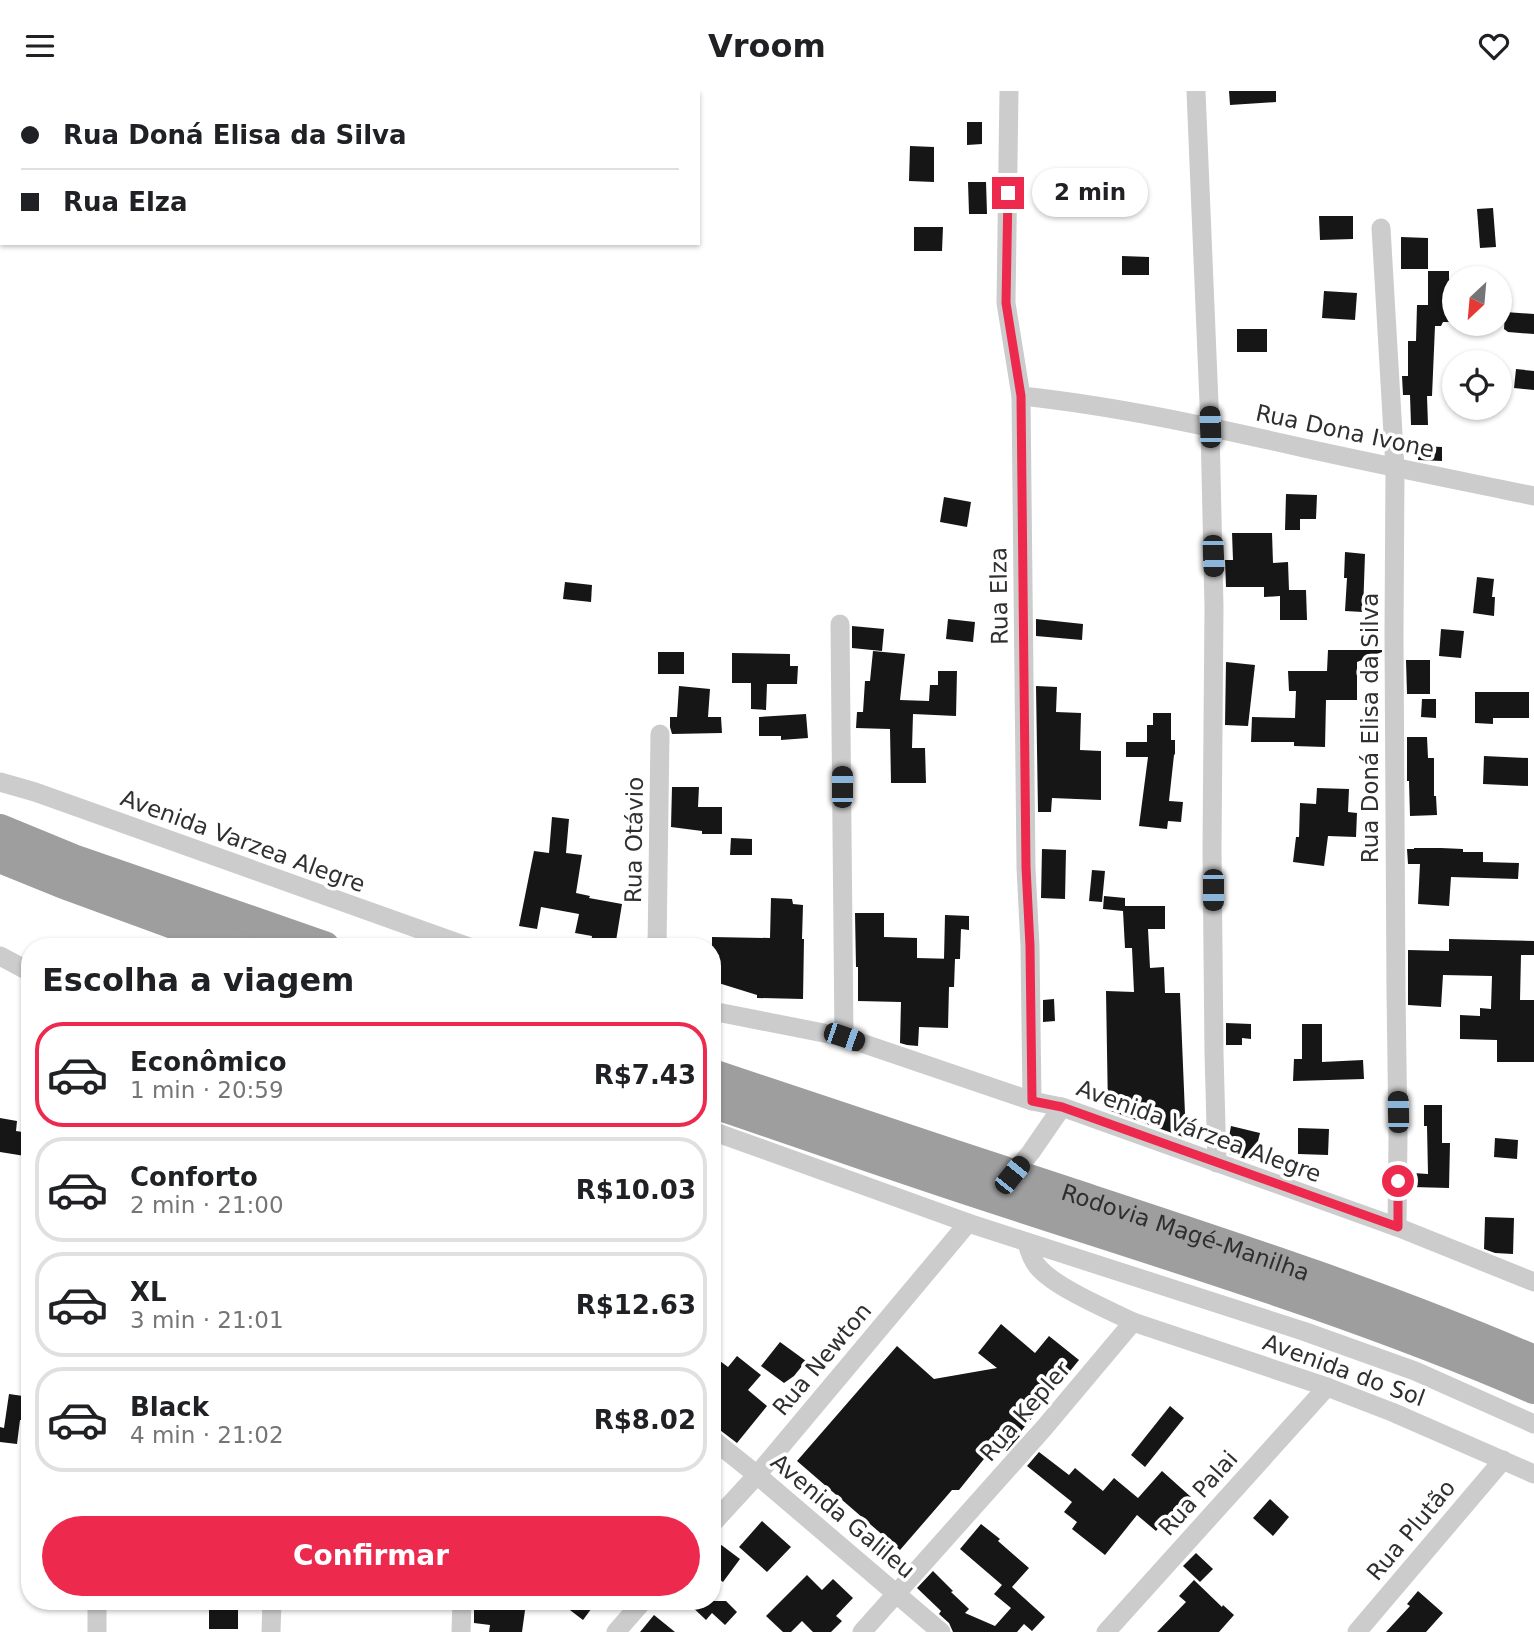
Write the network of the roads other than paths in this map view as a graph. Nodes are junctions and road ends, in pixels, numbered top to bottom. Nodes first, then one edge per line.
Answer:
1 (1009, 91) edge
2 (1196, 91) edge
3 (1381, 228) dead end
4 (1021, 396) junction
5 (1210, 427) junction
6 (1395, 468) junction
7 (1534, 496) edge
8 (841, 624) dead end
9 (660, 734) dead end
10 (0, 782) edge
11 (0, 830) edge
12 (0, 857) edge
13 (214, 938) edge
14 (298, 938) edge
15 (444, 938) edge
16 (657, 938) edge
17 (0, 956) edge
18 (21, 967) edge
19 (721, 1013) edge
20 (844, 1037) junction
21 (721, 1078) edge
22 (1032, 1101) junction
23 (721, 1105) edge
24 (1062, 1107) junction
25 (721, 1134) edge
26 (1217, 1163) junction
27 (1012, 1175) junction
28 (968, 1223) junction
29 (1398, 1227) junction
30 (1027, 1243) junction
31 (1534, 1282) edge
32 (1132, 1322) junction
33 (1534, 1361) edge
34 (1327, 1387) junction
35 (1534, 1388) edge
36 (1534, 1424) edge
37 (721, 1446) edge
38 (1503, 1460) junction
39 (1534, 1474) edge
40 (757, 1475) junction
41 (721, 1514) edge
42 (895, 1593) junction
43 (97, 1610) edge
44 (272, 1610) edge
45 (462, 1610) edge
46 (635, 1610) edge
47 (97, 1632) edge
48 (271, 1632) edge
49 (461, 1632) edge
50 (616, 1632) edge
51 (862, 1632) edge
52 (941, 1632) edge
53 (1106, 1632) edge
54 (1357, 1632) edge

1 - 4 street, Rua Elza
2 - 5 street
3 - 6 street, Rua Doná Elisa da Silva
4 - 5 street, Rua Dona Ivone
4 - 22 street, Rua Elza
5 - 6 street, Rua Dona Ivone
5 - 26 street
6 - 7 street, Rua Dona Ivone
6 - 29 street, Rua Doná Elisa da Silva
8 - 20 street
9 - 16 street, Rua Otávio
10 - 15 street, Avenida Varzea Alegre
11 - 14 highway
12 - 13 highway
17 - 18 street
19 - 20 street
20 - 22 street, Avenida Várzea Alegre
21 - 27 highway, Rodovia Magé-Manilha
22 - 24 street, Avenida Várzea Alegre
23 - 35 highway, Rodovia Magé-Manilha
24 - 26 street, Avenida Várzea Alegre
24 - 27 street
25 - 28 street
26 - 29 street, Avenida Várzea Alegre
27 - 33 highway, Rodovia Magé-Manilha
28 - 30 street
28 - 40 street, Rua Newton
29 - 31 street, Avenida Várzea Alegre
30 - 32 street
30 - 36 street
32 - 34 street, Avenida do Sol
32 - 42 street, Rua Kepler
34 - 38 street, Avenida do Sol
34 - 53 street, Rua Palai
37 - 40 street, Avenida Galileu
38 - 39 street, Avenida do Sol
38 - 54 street, Rua Plutão
40 - 41 street, Rua Newton
40 - 42 street, Avenida Galileu
42 - 51 street, Rua Kepler
42 - 52 street, Avenida Galileu
43 - 47 street
44 - 48 street
45 - 49 street
46 - 50 street

